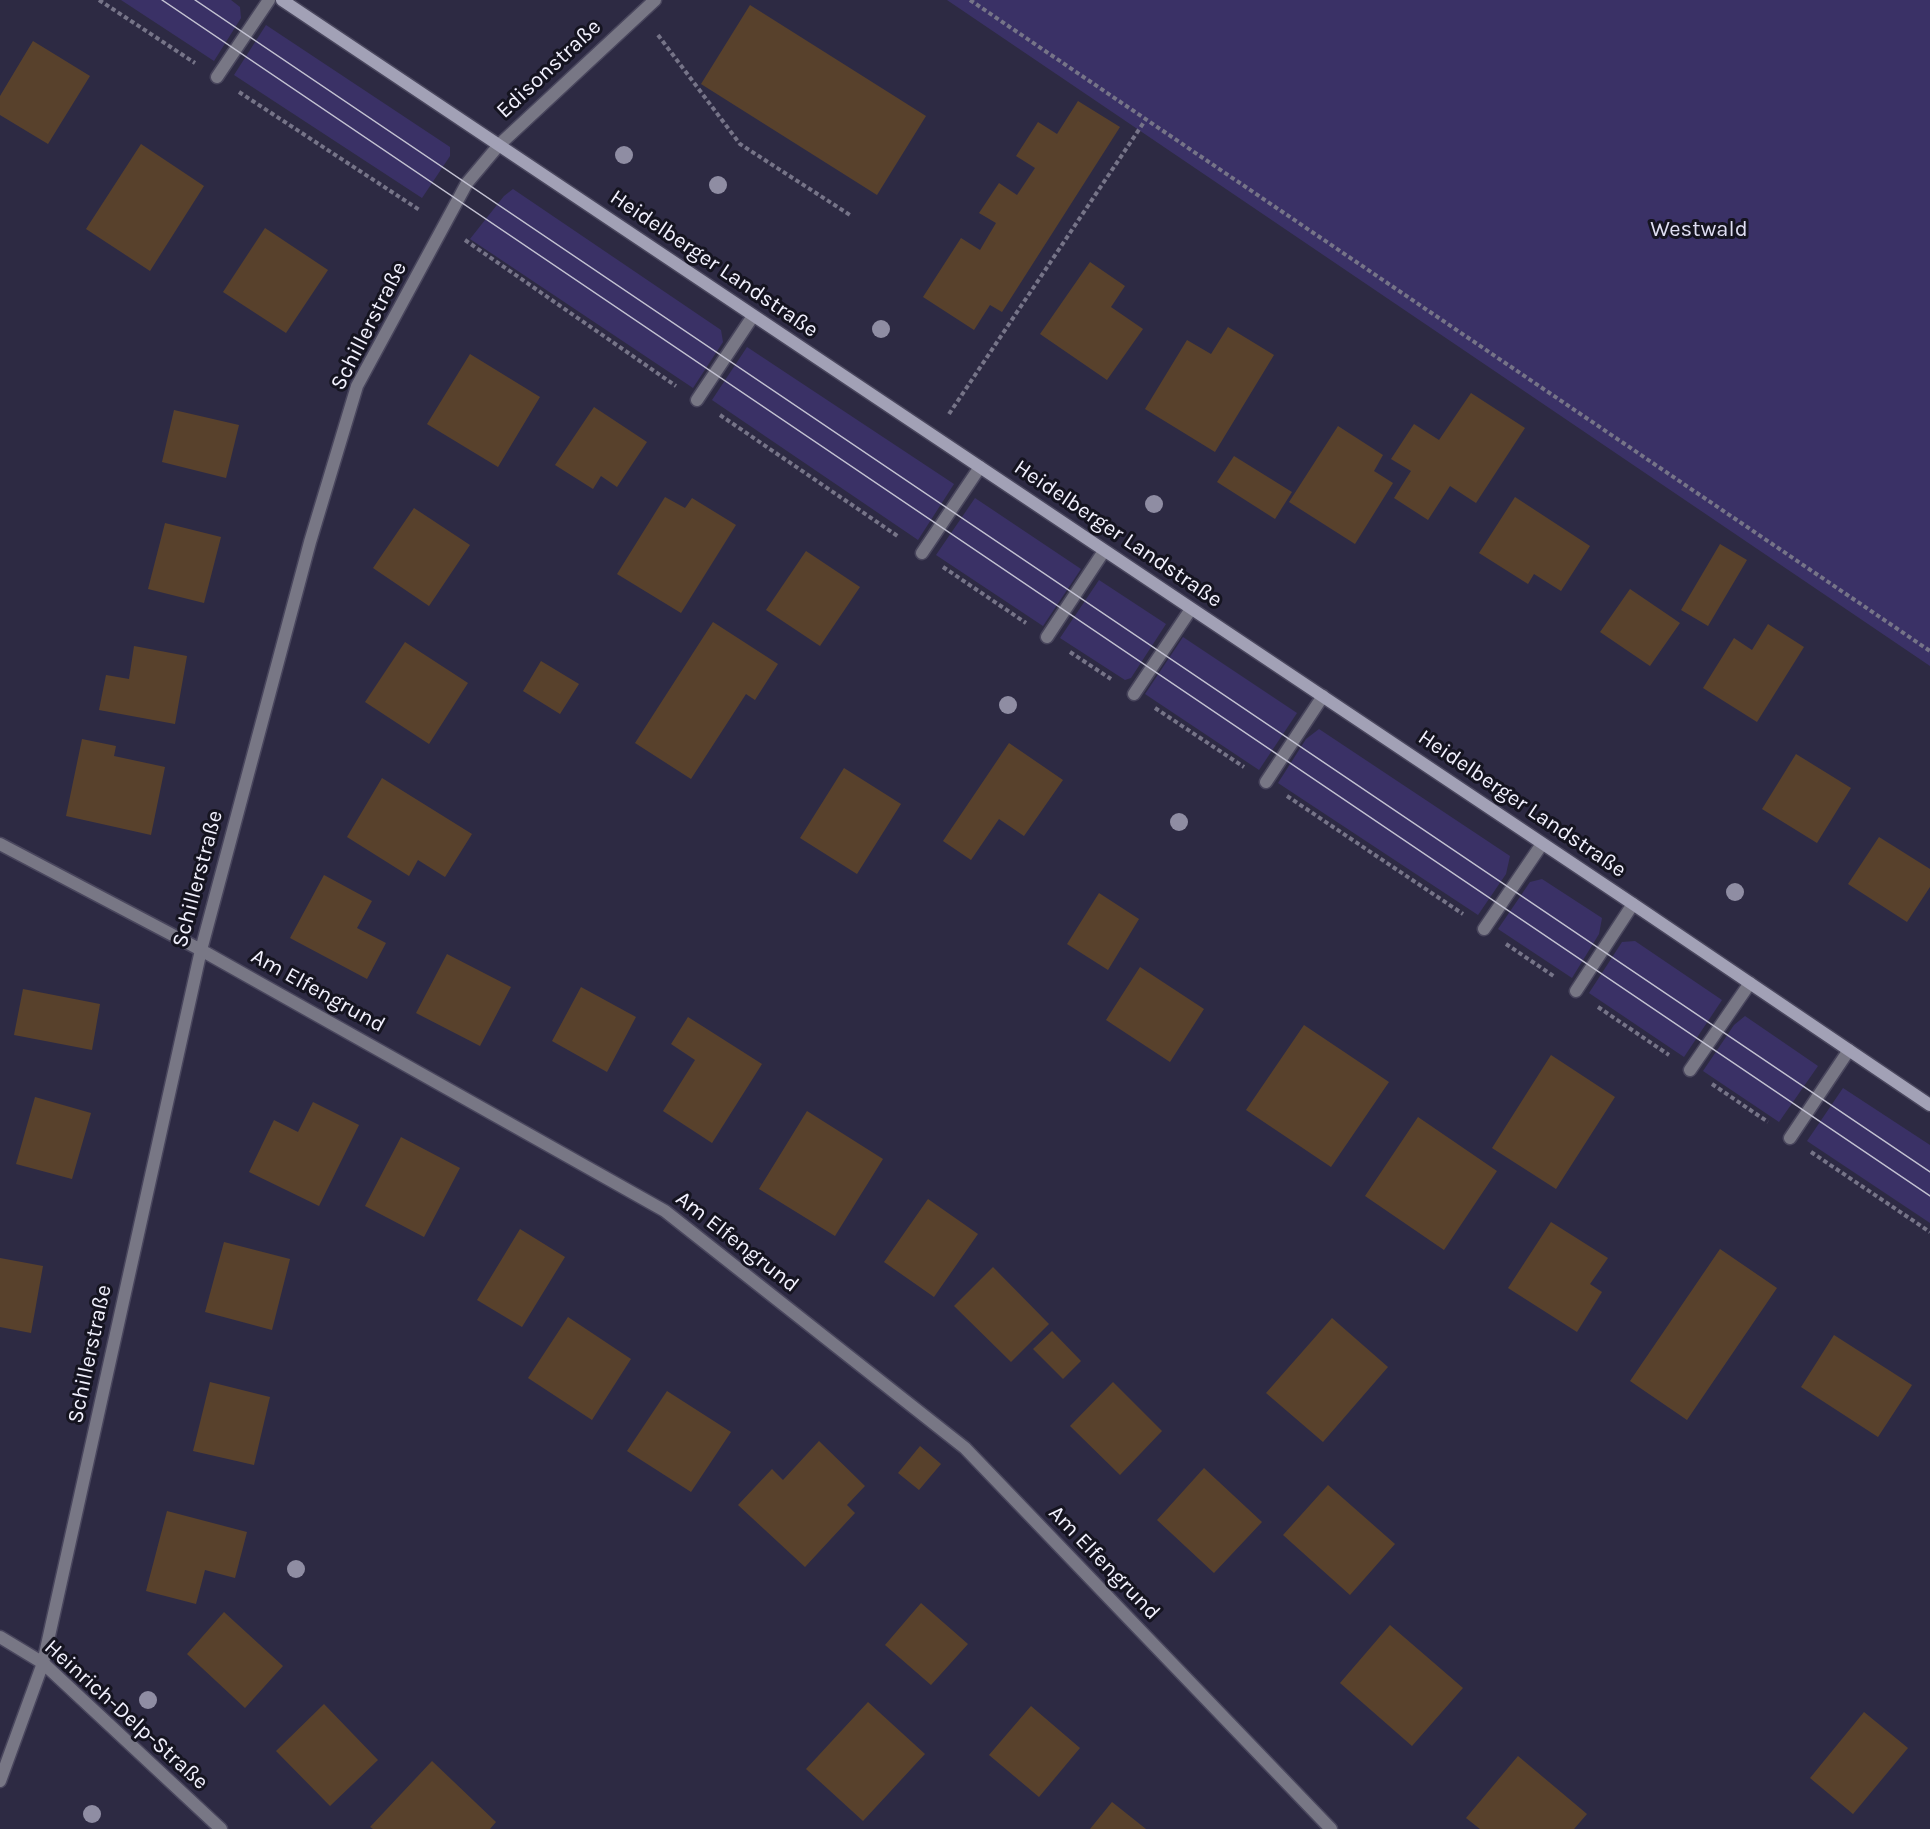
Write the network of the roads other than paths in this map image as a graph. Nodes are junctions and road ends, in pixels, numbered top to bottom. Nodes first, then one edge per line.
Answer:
1 (269, 0) edge
2 (282, 0) edge
3 (655, 0) edge
4 (217, 77) road end
5 (499, 145) junction
6 (753, 316) junction
7 (697, 400) road end
8 (980, 467) junction
9 (1104, 551) junction
10 (922, 553) road end
11 (1191, 609) junction
12 (1047, 637) road end
13 (1134, 694) road end
14 (1323, 696) junction
15 (1266, 782) road end
16 (0, 844) edge
17 (1542, 844) junction
18 (1633, 904) junction
19 (1484, 929) road end
20 (201, 950) junction
21 (1750, 983) junction
22 (1576, 991) road end
23 (1850, 1050) junction
24 (1690, 1070) road end
25 (1930, 1105) edge
26 (1790, 1138) road end
27 (0, 1637) edge
28 (43, 1663) junction
29 (0, 1781) edge
30 (221, 1829) edge
31 (1331, 1829) edge

1 - 4 street
2 - 5 street, Heidelberger Landstraße
3 - 5 street, Edisonstraße
5 - 6 street, Heidelberger Landstraße
5 - 20 street, Schillerstraße
6 - 7 street
6 - 8 street, Heidelberger Landstraße
8 - 9 street, Heidelberger Landstraße
8 - 10 street
9 - 11 street, Heidelberger Landstraße
9 - 12 street
11 - 13 street
11 - 14 street, Heidelberger Landstraße
14 - 15 street
14 - 17 street, Heidelberger Landstraße
16 - 20 street, Am Elfengrund
17 - 18 street, Heidelberger Landstraße
17 - 19 street
18 - 21 street, Heidelberger Landstraße
18 - 22 street
20 - 28 street, Schillerstraße
20 - 31 street, Am Elfengrund
21 - 23 street, Heidelberger Landstraße
21 - 24 street
23 - 25 street, Heidelberger Landstraße
23 - 26 street
27 - 28 street, Heinrich-Delp-Straße
28 - 29 street, Schillerstraße
28 - 30 street, Heinrich-Delp-Straße

